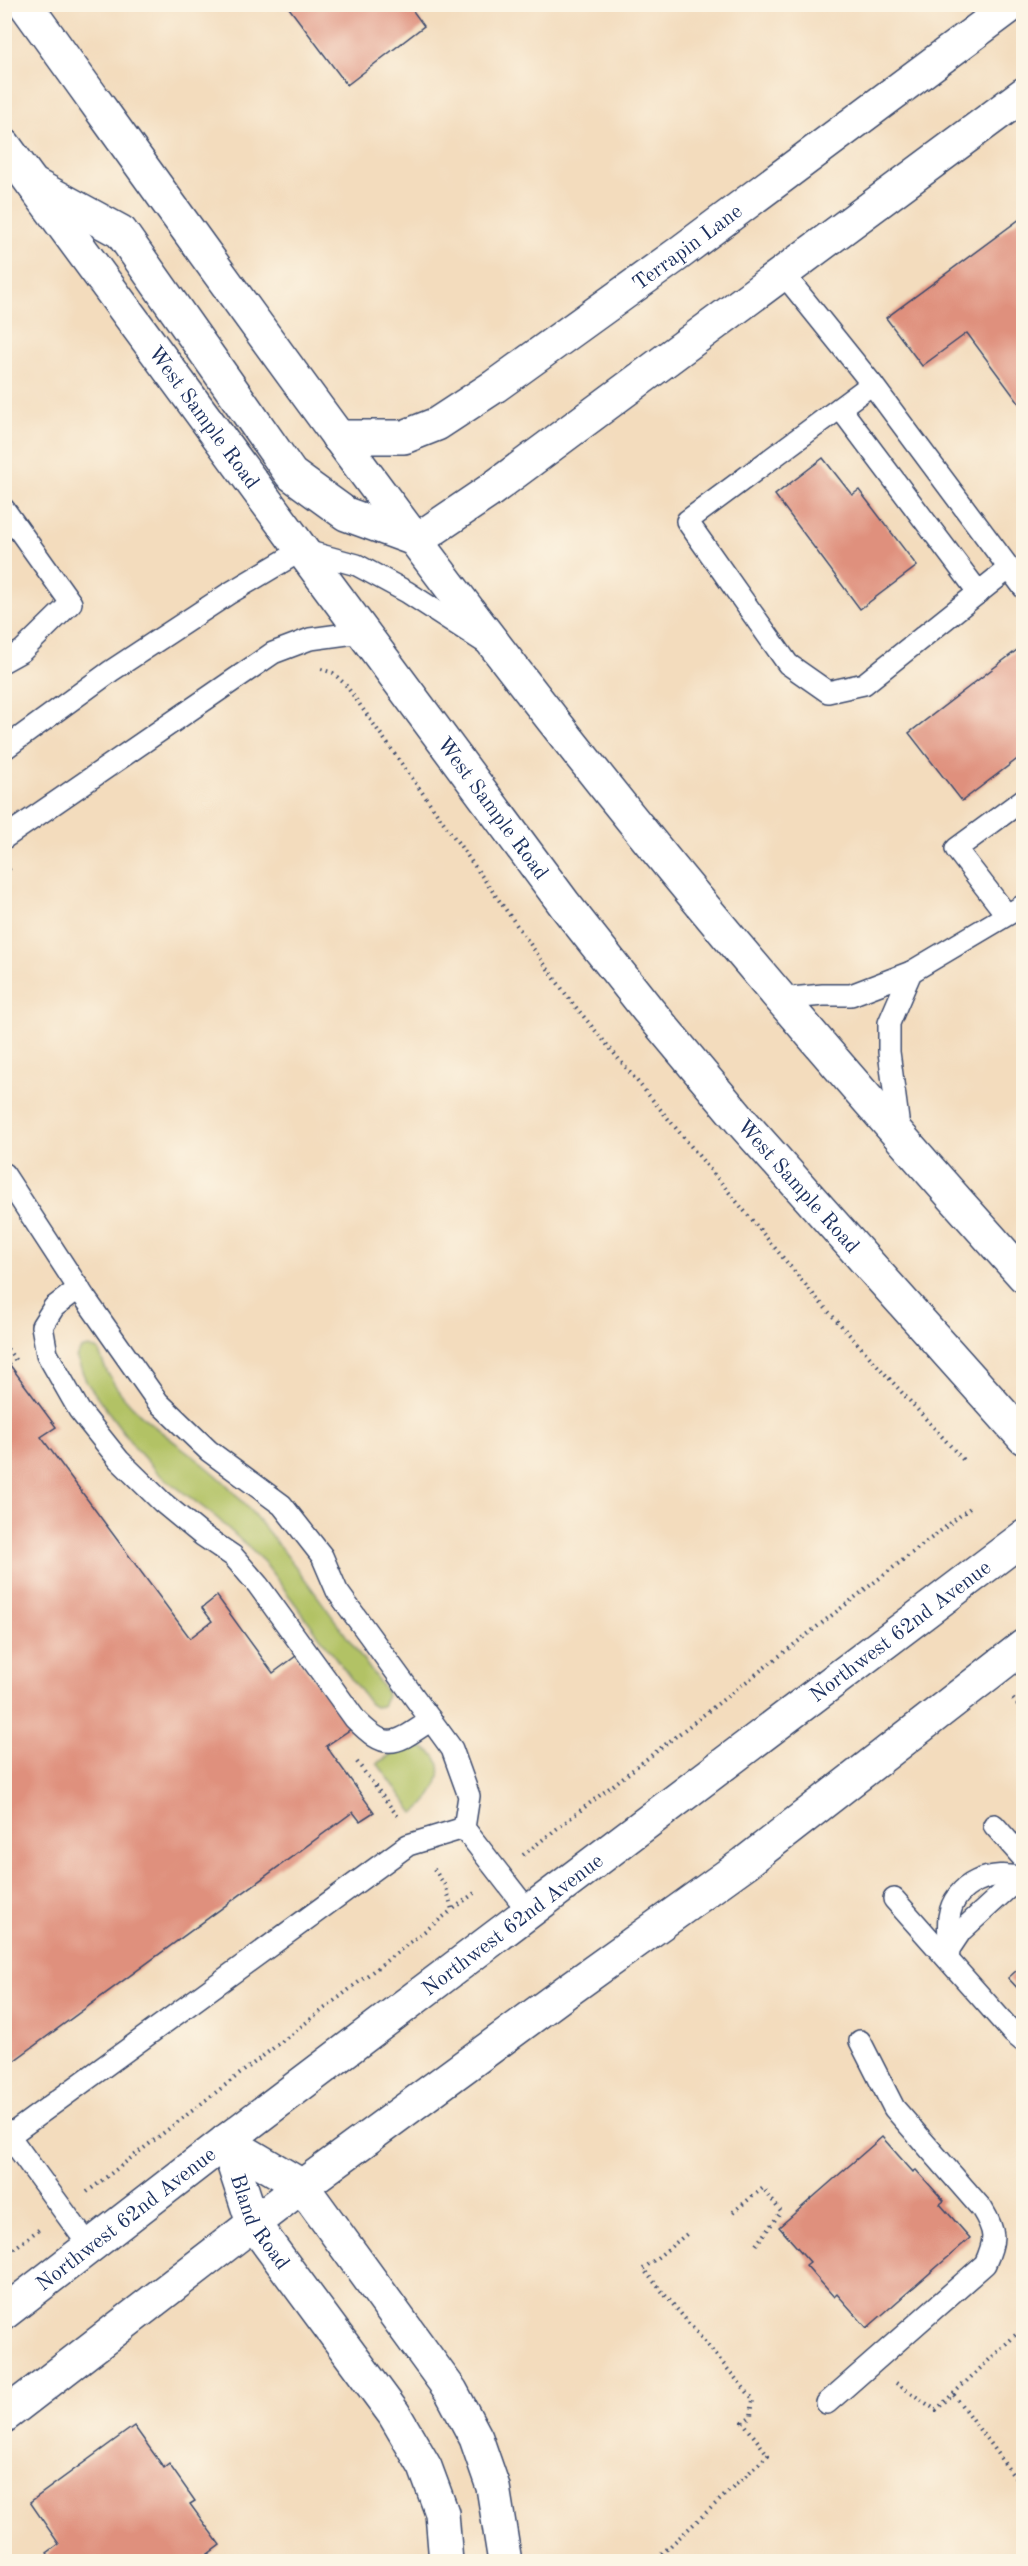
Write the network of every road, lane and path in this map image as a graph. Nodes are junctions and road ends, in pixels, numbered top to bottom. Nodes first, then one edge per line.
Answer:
1 (25, 4) edge
2 (1013, 4) edge
3 (1023, 94) edge
4 (4, 144) edge
5 (33, 184) junction
6 (782, 272) junction
7 (872, 384) junction
8 (840, 408) junction
9 (338, 437) junction
10 (4, 509) edge
11 (417, 540) junction
12 (302, 550) junction
13 (1008, 569) junction
14 (1023, 588) edge
15 (979, 593) junction
16 (362, 632) junction
17 (506, 656) junction
18 (4, 661) edge
19 (312, 666) dead end
20 (4, 749) edge
21 (1023, 799) edge
22 (4, 838) edge
23 (14, 866) dead end
24 (4, 872) edge
25 (1015, 909) edge
26 (911, 972) junction
27 (781, 999) junction
28 (901, 1138) junction
29 (4, 1174) edge
30 (1023, 1276) edge
31 (79, 1288) junction
32 (4, 1344) edge
33 (18, 1363) dead end
34 (1023, 1438) edge
35 (965, 1462) dead end
36 (970, 1508) dead end
37 (1023, 1537) edge
38 (1023, 1646) edge
39 (1013, 1698) dead end
40 (1023, 1712) edge
41 (431, 1720) junction
42 (353, 1756) dead end
43 (994, 1825) dead end
44 (464, 1828) junction
45 (417, 1842) junction
46 (1022, 1871) edge
47 (499, 1873) junction
48 (894, 1899) dead end
49 (452, 1910) junction
50 (529, 1912) junction
51 (949, 1953) junction
52 (860, 2041) dead end
53 (1023, 2042) edge
54 (7, 2133) edge
55 (226, 2141) junction
56 (302, 2186) junction
57 (63, 2210) junction
58 (733, 2212) dead end
59 (253, 2223) junction
60 (688, 2233) dead end
61 (755, 2246) dead end
62 (90, 2247) junction
63 (4, 2256) edge
64 (4, 2313) edge
65 (1023, 2327) edge
66 (871, 2364) junction
67 (954, 2395) junction
68 (827, 2403) dead end
69 (4, 2416) edge
70 (1023, 2490) edge
71 (446, 2562) edge
72 (505, 2562) edge
73 (653, 2562) edge

1 - 9 street
2 - 9 street, Terrapin Lane
3 - 6 street
4 - 5 street, West Sample Road
5 - 11 street
5 - 12 street, West Sample Road
6 - 7 lane
6 - 11 street
7 - 8 lane
7 - 13 lane
8 - 15 lane
8 - 15 lane
9 - 11 street
10 - 18 lane
11 - 17 street
12 - 16 street, West Sample Road
12 - 17 lane
12 - 20 lane
13 - 14 lane
13 - 15 lane
16 - 22 lane
16 - 34 street, West Sample Road
17 - 27 street
19 - 35 path
21 - 25 lane
23 - 24 path
25 - 26 lane
26 - 27 lane
26 - 28 lane
27 - 28 street
28 - 30 street
29 - 31 lane
31 - 41 lane
31 - 41 lane
32 - 33 path
36 - 47 path
37 - 50 street, Northwest 62nd Avenue
38 - 56 street
39 - 40 path
41 - 44 lane
42 - 45 path
43 - 46 lane
44 - 45 lane
44 - 47 lane
45 - 49 path
45 - 54 lane
46 - 51 lane
46 - 51 lane
47 - 49 path
47 - 50 lane
48 - 51 lane
49 - 57 path
50 - 55 street, Northwest 62nd Avenue
51 - 53 lane
52 - 66 lane
54 - 57 lane
55 - 56 street, Bland Road
55 - 59 street, Bland Road
55 - 62 street, Northwest 62nd Avenue
56 - 59 street
56 - 72 street, Bland Road
57 - 62 lane
57 - 63 path
58 - 61 path
59 - 69 street
59 - 71 street, Bland Road
60 - 73 path
62 - 64 street, Northwest 62nd Avenue
65 - 67 path
66 - 67 path
66 - 68 lane
67 - 70 path

